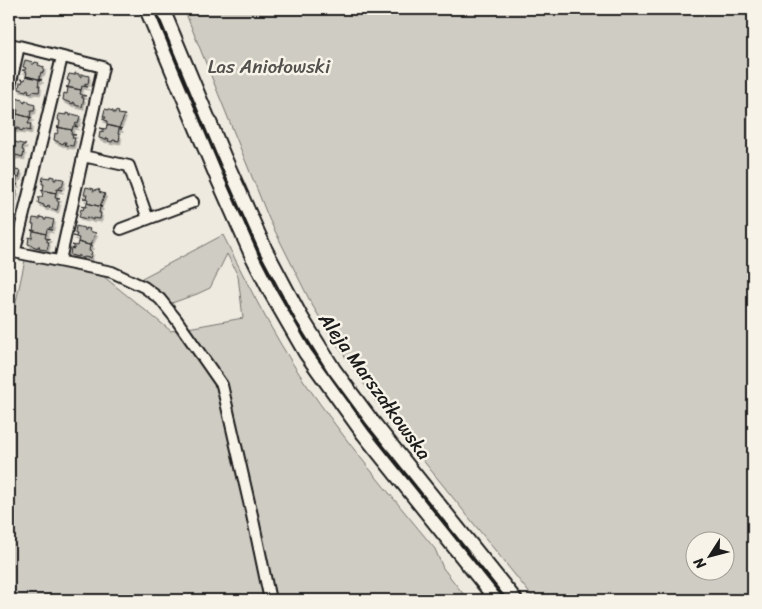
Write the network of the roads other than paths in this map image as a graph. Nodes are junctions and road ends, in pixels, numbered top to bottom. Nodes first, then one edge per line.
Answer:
1 (146, 9) edge
2 (163, 9) edge
3 (14, 45) edge
4 (62, 58) junction
5 (9, 90) edge
6 (83, 156) junction
7 (193, 202) dead end
8 (148, 219) junction
9 (121, 229) dead end
10 (12, 248) edge
11 (60, 256) dead end
12 (270, 600) edge
13 (496, 600) edge
14 (516, 600) edge

1 - 13 main road, Aleja Marszałkowska
2 - 14 main road, Aleja Marszałkowska
3 - 4 lane
3 - 5 lane
4 - 6 lane
4 - 10 lane
6 - 8 lane
6 - 11 lane
7 - 8 lane
8 - 9 lane
10 - 12 lane

